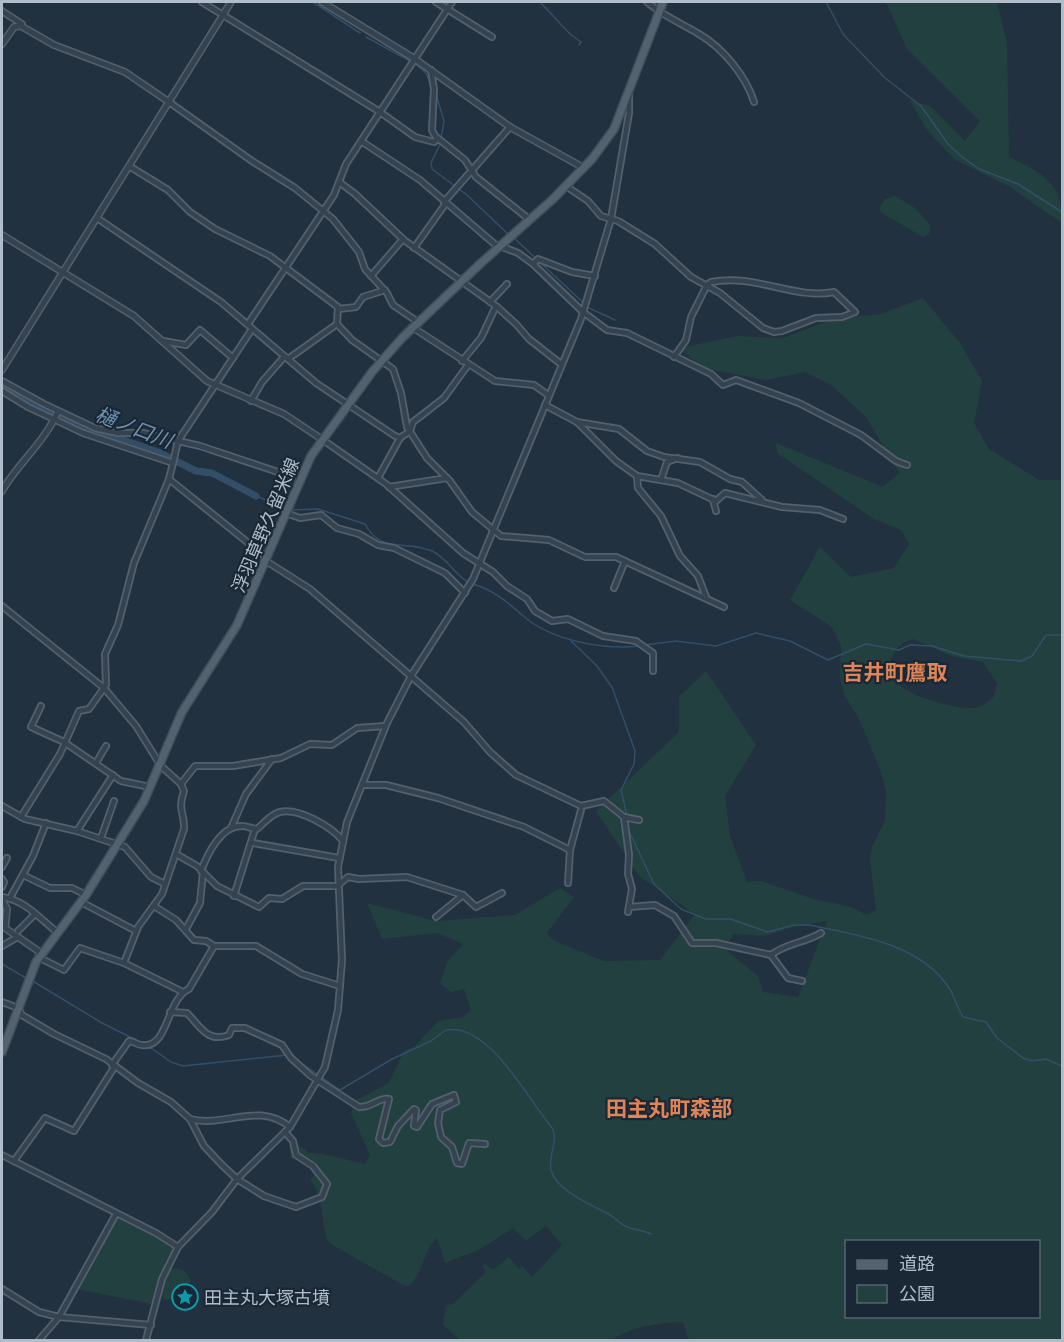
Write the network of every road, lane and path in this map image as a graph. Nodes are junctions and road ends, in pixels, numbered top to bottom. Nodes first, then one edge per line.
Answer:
1 (202, 2) edge
2 (231, 2) edge
3 (322, 2) edge
4 (436, 2) edge
5 (452, 2) edge
6 (648, 2) edge
7 (663, 2) edge
8 (447, 9) junction
9 (2, 11) edge
10 (658, 11) junction
11 (223, 15) junction
12 (21, 26) junction
13 (492, 37) dead end
14 (2, 44) edge
15 (413, 62) junction
16 (431, 70) junction
17 (629, 95) junction
18 (169, 102) junction
19 (754, 102) dead end
20 (380, 112) junction
21 (510, 127) junction
22 (440, 140) junction
23 (361, 141) junction
24 (129, 166) junction
25 (584, 168) junction
26 (470, 169) junction
27 (339, 182) junction
28 (566, 186) junction
29 (445, 203) junction
30 (322, 210) junction
31 (96, 218) junction
32 (611, 219) junction
33 (530, 220) junction
34 (2, 235) edge
35 (403, 239) junction
36 (499, 247) junction
37 (414, 248) junction
38 (536, 261) junction
39 (286, 267) junction
40 (63, 272) junction
41 (371, 276) junction
42 (595, 276) junction
43 (461, 282) junction
44 (507, 284) dead end
45 (707, 285) junction
46 (384, 290) junction
47 (490, 302) junction
48 (496, 306) junction
49 (339, 309) junction
50 (583, 312) junction
51 (337, 324) junction
52 (415, 325) junction
53 (250, 326) junction
54 (163, 341) junction
55 (674, 357) junction
56 (233, 358) junction
57 (286, 358) junction
58 (381, 361) junction
59 (462, 362) junction
60 (561, 364) junction
61 (468, 365) junction
62 (2, 370) edge
63 (2, 381) edge
64 (214, 385) junction
65 (2, 392) edge
66 (548, 394) junction
67 (251, 401) junction
68 (349, 403) junction
69 (545, 405) junction
70 (56, 416) junction
71 (577, 422) junction
72 (410, 431) junction
73 (400, 438) junction
74 (323, 440) junction
75 (178, 441) junction
76 (678, 458) junction
77 (173, 462) junction
78 (907, 465) dead end
79 (637, 476) junction
80 (378, 478) junction
81 (447, 478) junction
82 (169, 479) junction
83 (299, 479) junction
84 (661, 480) junction
85 (389, 487) junction
86 (2, 491) edge
87 (713, 499) junction
88 (762, 500) junction
89 (287, 510) junction
90 (716, 511) dead end
91 (843, 519) dead end
92 (492, 528) junction
93 (267, 560) junction
94 (624, 561) junction
95 (479, 564) junction
96 (614, 588) dead end
97 (465, 593) junction
98 (706, 597) junction
99 (2, 606) edge
100 (724, 607) dead end
101 (653, 671) dead end
102 (411, 676) junction
103 (104, 688) junction
104 (42, 706) dead end
105 (385, 726) junction
106 (64, 742) junction
107 (106, 746) dead end
108 (272, 759) junction
109 (96, 763) junction
110 (161, 766) junction
111 (113, 776) junction
112 (181, 784) junction
113 (363, 785) junction
114 (152, 788) junction
115 (114, 801) dead end
116 (2, 808) edge
117 (581, 810) dead end
118 (21, 817) junction
119 (624, 817) junction
120 (639, 820) dead end
121 (46, 823) junction
122 (255, 829) junction
123 (76, 831) junction
124 (228, 832) junction
125 (101, 838) junction
126 (343, 841) junction
127 (253, 843) junction
128 (118, 844) junction
129 (570, 850) junction
130 (176, 854) junction
131 (7, 858) dead end
132 (339, 858) junction
133 (2, 867) edge
134 (202, 871) junction
135 (23, 875) junction
136 (2, 879) edge
137 (568, 883) dead end
138 (165, 884) junction
139 (338, 886) junction
140 (2, 887) edge
141 (501, 893) dead end
142 (86, 895) junction
143 (463, 895) junction
144 (234, 896) junction
145 (2, 898) edge
146 (10, 898) junction
147 (81, 902) junction
148 (153, 906) junction
149 (35, 914) junction
150 (436, 917) dead end
151 (186, 929) junction
152 (136, 931) junction
153 (57, 932) junction
154 (821, 933) dead end
155 (17, 934) junction
156 (2, 946) edge
157 (214, 946) junction
158 (40, 955) junction
159 (771, 955) junction
160 (124, 963) junction
161 (802, 981) dead end
162 (340, 986) junction
163 (183, 992) junction
164 (2, 1002) edge
165 (18, 1008) junction
166 (170, 1012) junction
167 (2, 1052) edge
168 (114, 1066) junction
169 (317, 1082) junction
170 (190, 1119) junction
171 (290, 1127) junction
172 (285, 1132) junction
173 (485, 1144) dead end
174 (2, 1155) edge
175 (14, 1161) junction
176 (237, 1179) junction
177 (116, 1214) junction
178 (178, 1247) junction
179 (2, 1288) edge
180 (59, 1317) junction
181 (151, 1325) junction
182 (39, 1341) edge
183 (146, 1341) edge

1 - 11 street
2 - 11 street
3 - 15 street
4 - 8 street
5 - 8 street
6 - 10 street
7 - 10 main road, 浮羽草野久留米線
8 - 13 street
8 - 15 street
9 - 12 street
10 - 17 main road, 浮羽草野久留米線
10 - 19 street
11 - 18 street
11 - 20 street
12 - 14 street
12 - 18 street
15 - 16 street
15 - 20 street
16 - 21 street
16 - 22 street
17 - 25 main road, 浮羽草野久留米線
17 - 32 street
18 - 24 street
18 - 30 street
20 - 22 street
20 - 23 street
21 - 25 street
21 - 26 street
22 - 26 street
23 - 27 street
23 - 29 street
24 - 31 street
24 - 39 street
25 - 28 main road, 浮羽草野久留米線
26 - 29 street
26 - 33 street
27 - 30 street
27 - 35 street
28 - 32 street
28 - 33 main road, 浮羽草野久留米線
29 - 36 street
29 - 37 street
30 - 39 street
30 - 41 street
31 - 40 street
31 - 53 street
32 - 42 street
32 - 45 street
33 - 36 main road, 浮羽草野久留米線
34 - 40 street
35 - 37 street
35 - 41 street
36 - 38 street
36 - 43 main road, 浮羽草野久留米線
37 - 43 street
38 - 42 street
38 - 50 street
39 - 49 street
39 - 53 street
40 - 54 street
40 - 62 street
41 - 46 street
42 - 50 street
43 - 47 street
43 - 52 main road, 浮羽草野久留米線
44 - 47 street
45 - 45 street
45 - 55 street
46 - 49 street
46 - 52 street
47 - 48 street
48 - 59 street
48 - 60 street
49 - 51 street
50 - 55 street
50 - 60 street
51 - 57 street
51 - 58 street
52 - 58 main road, 浮羽草野久留米線
52 - 59 street
53 - 56 street
53 - 57 street
54 - 56 street
54 - 64 street
55 - 78 street
56 - 64 street
57 - 67 street
57 - 68 street
58 - 68 main road, 浮羽草野久留米線
58 - 72 street
59 - 61 street
60 - 66 street
61 - 66 street
61 - 72 street
63 - 70 street
64 - 67 street
64 - 75 street
65 - 70 street
66 - 69 street
67 - 74 street
68 - 73 street
68 - 74 main road, 浮羽草野久留米線
69 - 71 street
69 - 92 street
70 - 75 street
70 - 77 street
70 - 86 street
71 - 76 street
71 - 79 street
72 - 73 street
72 - 81 street
73 - 80 street
74 - 80 street
74 - 83 main road, 浮羽草野久留米線
75 - 77 street
75 - 83 street
76 - 84 street
76 - 88 street
77 - 82 street
79 - 84 street
79 - 98 street
80 - 85 street
81 - 85 street
81 - 92 street
82 - 93 street
82 - 103 street
83 - 89 main road, 浮羽草野久留米線
84 - 87 street
85 - 95 street
87 - 88 street
87 - 90 street
88 - 91 street
89 - 93 main road, 浮羽草野久留米線
89 - 97 street
92 - 94 street
92 - 95 street
93 - 102 street
93 - 110 main road, 浮羽草野久留米線
94 - 96 street
94 - 98 street
95 - 97 street
95 - 101 street
97 - 102 street
98 - 100 street
99 - 103 street
102 - 105 street
102 - 119 street
103 - 106 street
103 - 110 street
104 - 106 street
105 - 108 street
105 - 113 street
106 - 109 street
106 - 118 street
107 - 109 street
108 - 112 street
108 - 124 street
109 - 111 street
110 - 112 street
110 - 114 main road, 浮羽草野久留米線
111 - 114 street
111 - 123 street
112 - 130 street
113 - 126 street
113 - 129 street
114 - 128 main road, 浮羽草野久留米線
115 - 125 street
116 - 118 street
117 - 129 street
118 - 121 street
119 - 120 street
119 - 159 street
121 - 123 street
121 - 135 street
122 - 124 street
122 - 126 street
122 - 127 street
123 - 125 street
124 - 134 street
125 - 128 street
126 - 132 street
127 - 132 street
127 - 144 street
128 - 138 street
128 - 142 main road, 浮羽草野久留米線
129 - 137 street
130 - 134 street
130 - 138 street
131 - 133 street
132 - 139 street
134 - 144 street
134 - 151 street
135 - 142 street
135 - 146 street
136 - 140 street
138 - 148 street
139 - 143 street
139 - 144 street
139 - 162 street
141 - 143 street
142 - 147 main road, 浮羽草野久留米線
143 - 150 street
145 - 146 street
145 - 155 street
146 - 149 street
147 - 152 street
147 - 153 main road, 浮羽草野久留米線
148 - 151 street
148 - 152 street
149 - 153 street
149 - 155 street
151 - 157 street
152 - 160 street
153 - 158 main road, 浮羽草野久留米線
154 - 159 street
155 - 156 street
155 - 158 street
157 - 162 street
157 - 163 street
158 - 160 street
158 - 165 main road, 浮羽草野久留米線
159 - 161 street
160 - 163 street
162 - 169 street
163 - 166 street
164 - 165 street
165 - 167 main road, 浮羽草野久留米線
165 - 168 street
166 - 168 street
166 - 169 street
168 - 170 street
168 - 175 street
169 - 171 street
169 - 173 street
170 - 171 street
170 - 176 street
171 - 172 street
172 - 176 street
172 - 176 street
174 - 175 street
175 - 177 street
176 - 178 street
177 - 178 street
177 - 180 street
178 - 181 street
179 - 180 street
180 - 181 street
180 - 182 street
181 - 183 street

